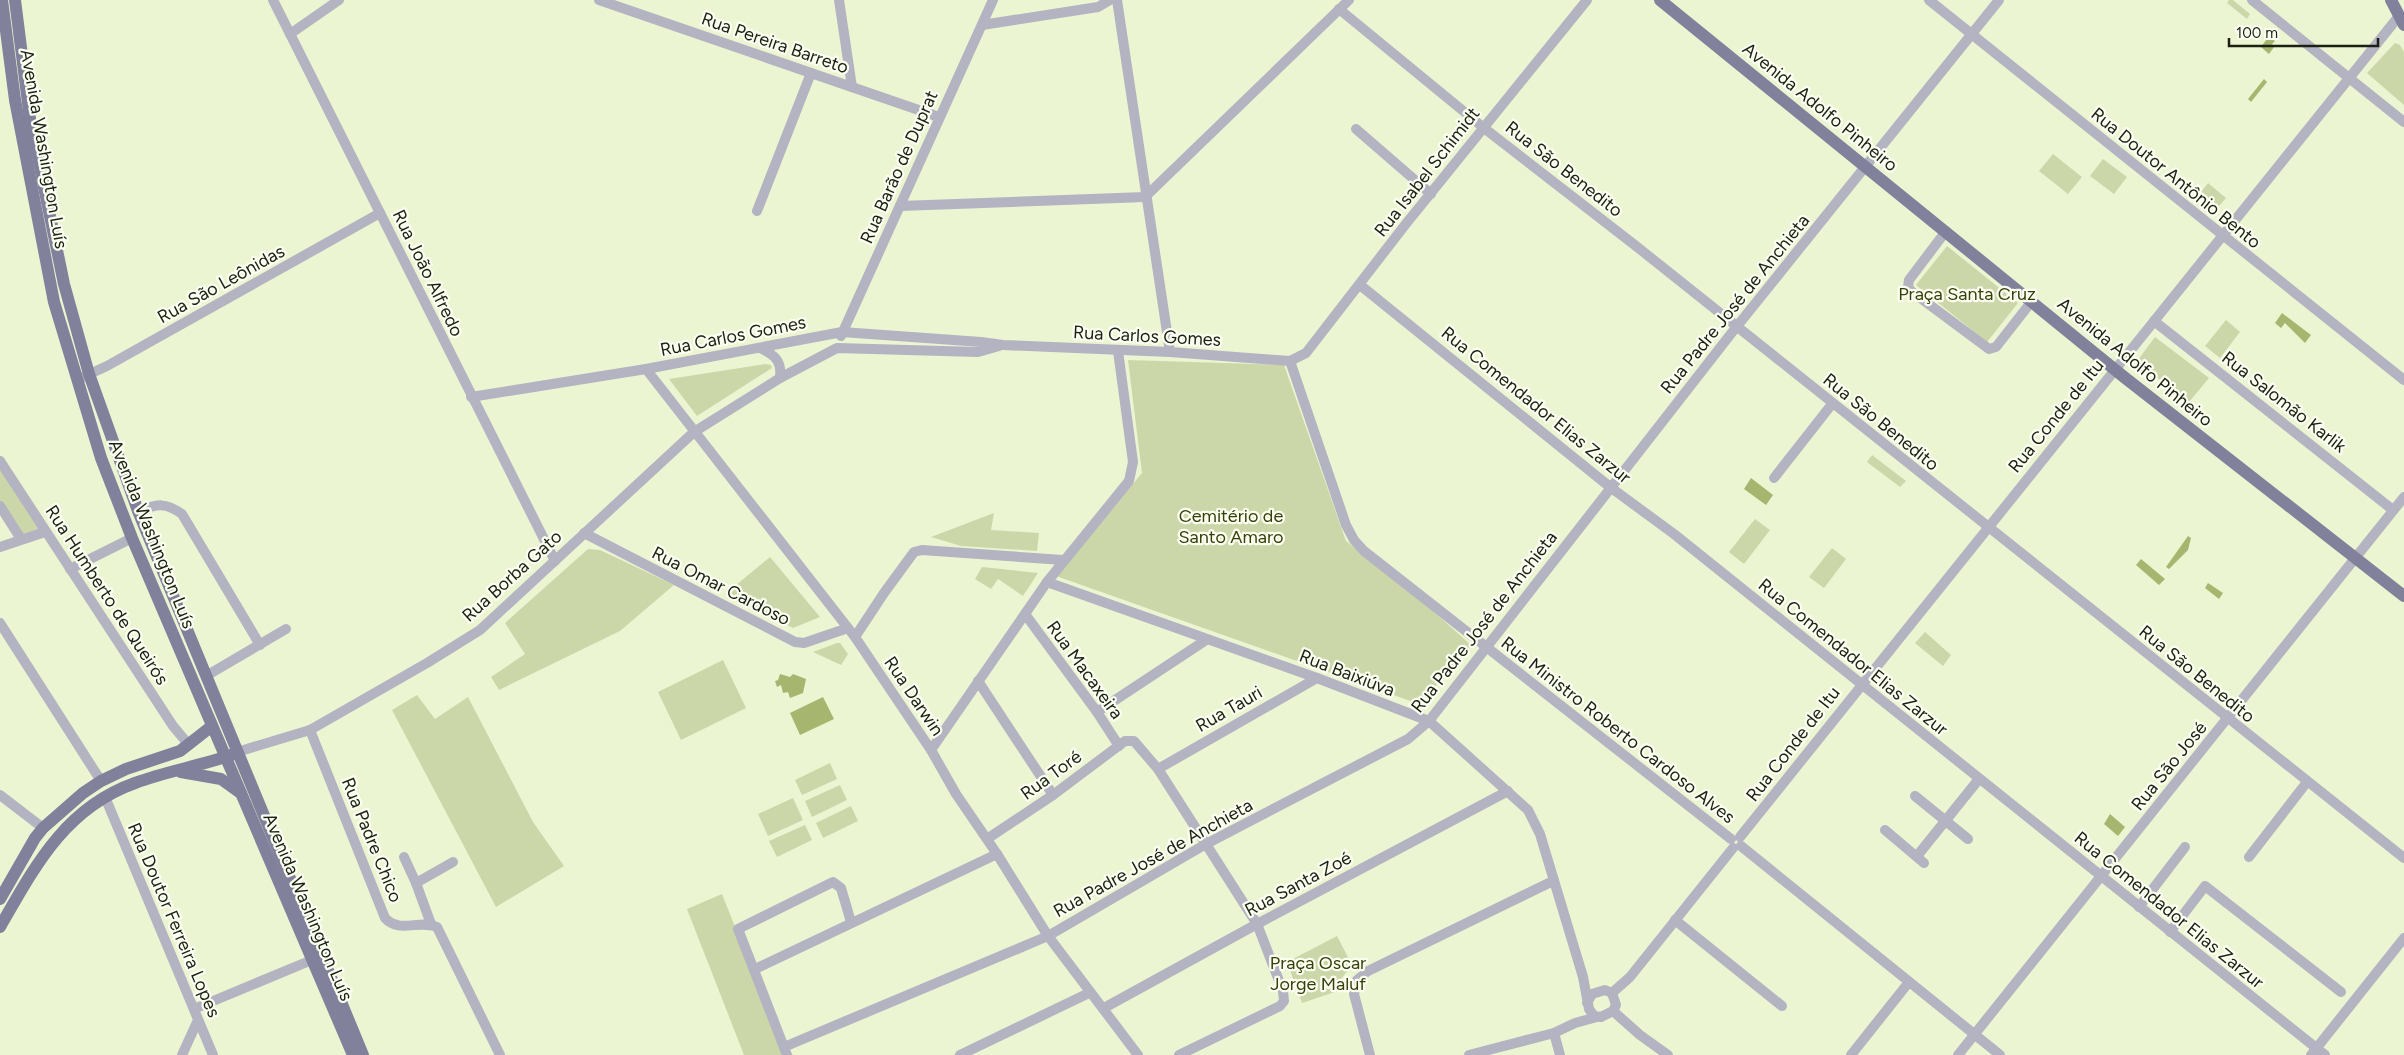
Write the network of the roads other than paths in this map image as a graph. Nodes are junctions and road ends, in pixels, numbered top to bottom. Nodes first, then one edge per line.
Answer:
1 (2, 0) edge
2 (14, 0) edge
3 (273, 0) edge
4 (339, 0) edge
5 (599, 0) edge
6 (839, 0) edge
7 (993, 0) edge
8 (1110, 0) edge
9 (1117, 0) edge
10 (1349, 0) edge
11 (1588, 0) edge
12 (1660, 0) edge
13 (1929, 0) edge
14 (1998, 0) edge
15 (2252, 0) edge
16 (2391, 0) edge
17 (1339, 9) junction
18 (2, 16) edge
19 (2402, 21) edge
20 (982, 25) junction
21 (290, 34) junction
22 (1971, 34) junction
23 (812, 73) junction
24 (2349, 78) junction
25 (852, 87) junction
26 (940, 117) junction
27 (2404, 122) edge
28 (1484, 128) junction
29 (1356, 129) dead end
30 (1866, 166) junction
31 (1431, 194) junction
32 (1145, 197) junction
33 (900, 206) junction
34 (756, 211) dead end
35 (380, 213) junction
36 (1946, 230) junction
37 (2222, 236) junction
38 (1360, 285) junction
39 (2032, 301) junction
40 (2154, 321) junction
41 (1737, 326) junction
42 (842, 332) junction
43 (1003, 346) junction
44 (760, 348) junction
45 (837, 348) junction
46 (1118, 351) junction
47 (1170, 352) junction
48 (1290, 361) junction
49 (646, 369) junction
50 (2115, 369) junction
51 (88, 374) junction
52 (780, 378) junction
53 (76, 380) junction
54 (2404, 380) edge
55 (471, 397) junction
56 (1832, 404) junction
57 (694, 432) junction
58 (0, 461) edge
59 (1774, 478) dead end
60 (1610, 487) junction
61 (2404, 497) edge
62 (0, 506) edge
63 (2394, 510) junction
64 (138, 511) junction
65 (1987, 528) junction
66 (45, 532) junction
67 (584, 533) junction
68 (132, 538) junction
69 (21, 539) junction
70 (0, 547) edge
71 (2356, 558) junction
72 (1063, 560) junction
73 (555, 561) junction
74 (70, 569) junction
75 (1047, 582) junction
76 (2404, 596) edge
77 (1025, 614) junction
78 (0, 623) edge
79 (286, 628) dead end
80 (848, 628) junction
81 (3, 634) edge
82 (856, 637) junction
83 (1206, 640) junction
84 (260, 645) junction
85 (1485, 647) junction
86 (206, 676) junction
87 (1317, 678) junction
88 (978, 681) junction
89 (1861, 684) junction
90 (1097, 712) junction
91 (2227, 719) junction
92 (1429, 722) junction
93 (212, 726) junction
94 (310, 730) junction
95 (189, 745) junction
96 (1119, 746) junction
97 (931, 750) junction
98 (232, 755) junction
99 (1158, 769) junction
100 (174, 772) junction
101 (101, 780) junction
102 (1979, 780) junction
103 (2307, 782) junction
104 (1508, 791) junction
105 (0, 795) edge
106 (242, 795) junction
107 (1053, 795) junction
108 (1915, 796) dead end
109 (105, 797) junction
110 (1946, 821) junction
111 (43, 828) junction
112 (1885, 830) dead end
113 (987, 839) junction
114 (1968, 840) dead end
115 (1736, 842) junction
116 (1206, 844) junction
117 (2185, 847) dead end
118 (997, 854) junction
119 (404, 856) dead end
120 (2249, 857) dead end
121 (2404, 858) edge
122 (453, 862) dead end
123 (2101, 877) junction
124 (1553, 880) junction
125 (416, 883) junction
126 (0, 899) edge
127 (2139, 908) junction
128 (1675, 920) junction
129 (851, 922) junction
130 (431, 924) junction
131 (1257, 924) junction
132 (0, 926) edge
133 (2170, 932) junction
134 (1048, 936) junction
135 (2404, 938) edge
136 (315, 958) junction
137 (755, 969) junction
138 (1582, 977) junction
139 (1909, 982) junction
140 (1600, 990) junction
141 (1089, 992) junction
142 (2341, 992) dead end
143 (1612, 993) junction
144 (1588, 1004) junction
145 (1782, 1006) dead end
146 (1104, 1008) junction
147 (194, 1009) junction
148 (1613, 1011) junction
149 (1597, 1017) junction
150 (198, 1020) junction
151 (1575, 1023) junction
152 (1554, 1033) junction
153 (1974, 1035) junction
154 (785, 1051) edge
155 (2314, 1052) edge
156 (1485, 1053) edge
157 (182, 1055) edge
158 (213, 1055) edge
159 (353, 1055) edge
160 (362, 1055) edge
161 (500, 1055) edge
162 (960, 1055) edge
163 (1138, 1055) edge
164 (1179, 1055) edge
165 (1370, 1055) edge
166 (1469, 1055) edge
167 (1560, 1055) edge
168 (1668, 1055) edge
169 (1851, 1055) edge
170 (1958, 1055) edge
171 (2000, 1055) edge
172 (2325, 1055) edge

1 - 18 main road, Avenida Washington Luís
2 - 51 main road, Avenida Washington Luís
3 - 21 street, Rua João Alfredo
4 - 21 street
5 - 23 street, Rua Pereira Barreto
6 - 25 street
7 - 20 street, Rua Barão de Duprat
8 - 20 street
9 - 32 street
10 - 17 street
11 - 28 street, Rua Isabel Schimidt
12 - 30 main road, Avenida Adolfo Pinheiro
13 - 22 street, Rua Doutor Antônio Bento
14 - 22 street, Rua Padre José de Anchieta
15 - 24 street
16 - 19 main road
17 - 28 street, Rua São Benedito
17 - 32 street
18 - 53 main road, Avenida Washington Luís
19 - 24 street, Rua Conde de Itu
20 - 26 street, Rua Barão de Duprat
21 - 35 street, Rua João Alfredo
22 - 30 street, Rua Padre José de Anchieta
22 - 37 street, Rua Doutor Antônio Bento
23 - 25 street, Rua Pereira Barreto
23 - 34 street
24 - 27 street
24 - 37 street, Rua Conde de Itu
25 - 26 street, Rua Pereira Barreto
26 - 33 street, Rua Barão de Duprat
28 - 31 street, Rua Isabel Schimidt
28 - 41 street, Rua São Benedito
29 - 31 street
30 - 36 main road, Avenida Adolfo Pinheiro
30 - 41 street, Rua Padre José de Anchieta
31 - 38 street, Rua Isabel Schimidt
32 - 33 street
32 - 47 street
33 - 42 street, Rua Barão de Duprat
35 - 51 street, Rua São Leônidas
35 - 55 street, Rua João Alfredo
36 - 39 main road, Avenida Adolfo Pinheiro
36 - 39 street
37 - 40 street, Rua Conde de Itu
37 - 54 street, Rua Doutor Antônio Bento
38 - 48 street, Rua Isabel Schimidt
38 - 60 street, Rua Comendador Elias Zarzur
39 - 50 main road, Avenida Adolfo Pinheiro
40 - 50 street, Rua Conde de Itu
40 - 63 street, Rua Salomão Karlik
41 - 56 street, Rua São Benedito
41 - 60 street, Rua Padre José de Anchieta
42 - 43 street, Rua Carlos Gomes
42 - 44 street, Rua Carlos Gomes
42 - 45 street, Rua Barão de Duprat
43 - 45 street, Rua Carlos Gomes
43 - 46 street, Rua Carlos Gomes
44 - 49 street, Rua Carlos Gomes
44 - 52 street
45 - 52 street, Rua Carlos Gomes
46 - 47 street, Rua Carlos Gomes
46 - 72 street
47 - 48 street, Rua Carlos Gomes
48 - 85 street, Rua Ministro Roberto Cardoso Alves
49 - 55 street, Rua Carlos Gomes
49 - 57 street, Rua Darwin
50 - 65 street, Rua Conde de Itu
50 - 71 main road, Avenida Adolfo Pinheiro
51 - 53 street, Rua São Leônidas
51 - 64 main road, Avenida Washington Luís
52 - 57 street, Rua Borba Gato
53 - 68 main road, Avenida Washington Luís
55 - 73 street, Rua João Alfredo
56 - 59 street
56 - 65 street, Rua São Benedito
57 - 67 street, Rua Borba Gato
57 - 80 street, Rua Darwin
58 - 66 street, Rua Humberto de Queirós
60 - 85 street, Rua Padre José de Anchieta
60 - 89 street, Rua Comendador Elias Zarzur
61 - 63 street, Rua São José
62 - 69 street
63 - 71 street, Rua São José
64 - 84 street
64 - 86 main road, Avenida Washington Luís
65 - 89 street, Rua Conde de Itu
65 - 91 street, Rua São Benedito
66 - 69 street
66 - 74 street, Rua Humberto de Queirós
67 - 73 street, Rua Borba Gato
67 - 80 street, Rua Omar Cardoso
68 - 74 street
68 - 93 main road, Avenida Washington Luís
69 - 70 street
71 - 76 main road, Avenida Adolfo Pinheiro
71 - 91 street, Rua São José
72 - 75 street
72 - 82 street
73 - 94 street, Rua Borba Gato
74 - 95 street, Rua Humberto de Queirós
75 - 77 street
75 - 83 street, Rua Baixiúva
77 - 88 street
77 - 90 street, Rua Macaxeira
78 - 81 street
79 - 84 street
80 - 82 street, Rua Darwin
81 - 101 street
82 - 97 street, Rua Darwin
83 - 87 street, Rua Baixiúva
83 - 90 street
84 - 86 street
85 - 92 street, Rua Padre José de Anchieta
85 - 115 street, Rua Ministro Roberto Cardoso Alves
86 - 98 main road, Avenida Washington Luís
87 - 92 street, Rua Baixiúva
87 - 99 street, Rua Tauri
88 - 97 street
88 - 107 street
89 - 102 street, Rua Comendador Elias Zarzur
89 - 115 street, Rua Conde de Itu
90 - 96 street, Rua Macaxeira
91 - 103 street, Rua São Benedito
91 - 123 street, Rua São José
92 - 104 street, Rua Baixiúva
92 - 116 street, Rua Padre José de Anchieta
93 - 95 main road
93 - 98 main road, Avenida Washington Luís
94 - 98 street, Rua Borba Gato
94 - 130 street, Rua Padre Chico
95 - 101 main road
96 - 99 street, Rua Toré
96 - 107 street, Rua Toré
97 - 113 street, Rua Darwin
98 - 100 main road
98 - 106 main road, Avenida Washington Luís
98 - 136 main road, Avenida Washington Luís
99 - 116 street
100 - 106 main road
100 - 109 main road
101 - 111 main road
102 - 110 street
102 - 123 street, Rua Comendador Elias Zarzur
103 - 120 street
103 - 121 street, Rua São Benedito
104 - 124 street, Rua Baixiúva
104 - 131 street, Rua Santa Zoé
105 - 111 street
106 - 136 main road, Avenida Washington Luís
107 - 113 street, Rua Toré
108 - 110 street
109 - 132 main road
109 - 147 street, Rua Doutor Ferreira Lopes
110 - 112 street
110 - 114 street
111 - 126 main road
113 - 118 street, Rua Darwin
115 - 128 street, Rua Conde de Itu
115 - 139 street, Rua Ministro Roberto Cardoso Alves
116 - 131 street
116 - 134 street, Rua Padre José de Anchieta
117 - 127 street
118 - 129 street
118 - 134 street, Rua Darwin
119 - 125 street
122 - 125 street
123 - 127 street, Rua Comendador Elias Zarzur
123 - 153 street, Rua São José
124 - 138 street, Rua Baixiúva
124 - 165 street
125 - 130 street
127 - 133 street, Rua Comendador Elias Zarzur
128 - 143 street, Rua Conde de Itu
128 - 145 street
129 - 137 street
129 - 137 street
130 - 161 street
131 - 146 street, Rua Santa Zoé
131 - 164 street
133 - 142 street
133 - 155 street, Rua Comendador Elias Zarzur
134 - 141 street, Rua Darwin
134 - 154 street, Rua Padre José de Anchieta
135 - 155 street
136 - 147 street
136 - 159 main road, Avenida Washington Luís
136 - 160 main road, Avenida Washington Luís
137 - 154 street
138 - 140 street
138 - 144 street, Rua Baixiúva
139 - 153 street, Rua Ministro Roberto Cardoso Alves
139 - 169 street
140 - 143 street
140 - 144 street
141 - 146 street, Rua Darwin
141 - 162 street
143 - 148 street
144 - 149 street
144 - 151 street
146 - 163 street, Rua Darwin
147 - 150 street, Rua Doutor Ferreira Lopes
148 - 149 street
148 - 168 street
149 - 151 street
150 - 157 street
150 - 158 street, Rua Doutor Ferreira Lopes
151 - 152 street
152 - 156 street
152 - 167 street
153 - 170 street, Rua São José
153 - 171 street, Rua Ministro Roberto Cardoso Alves
155 - 172 street, Rua Comendador Elias Zarzur
156 - 166 street

